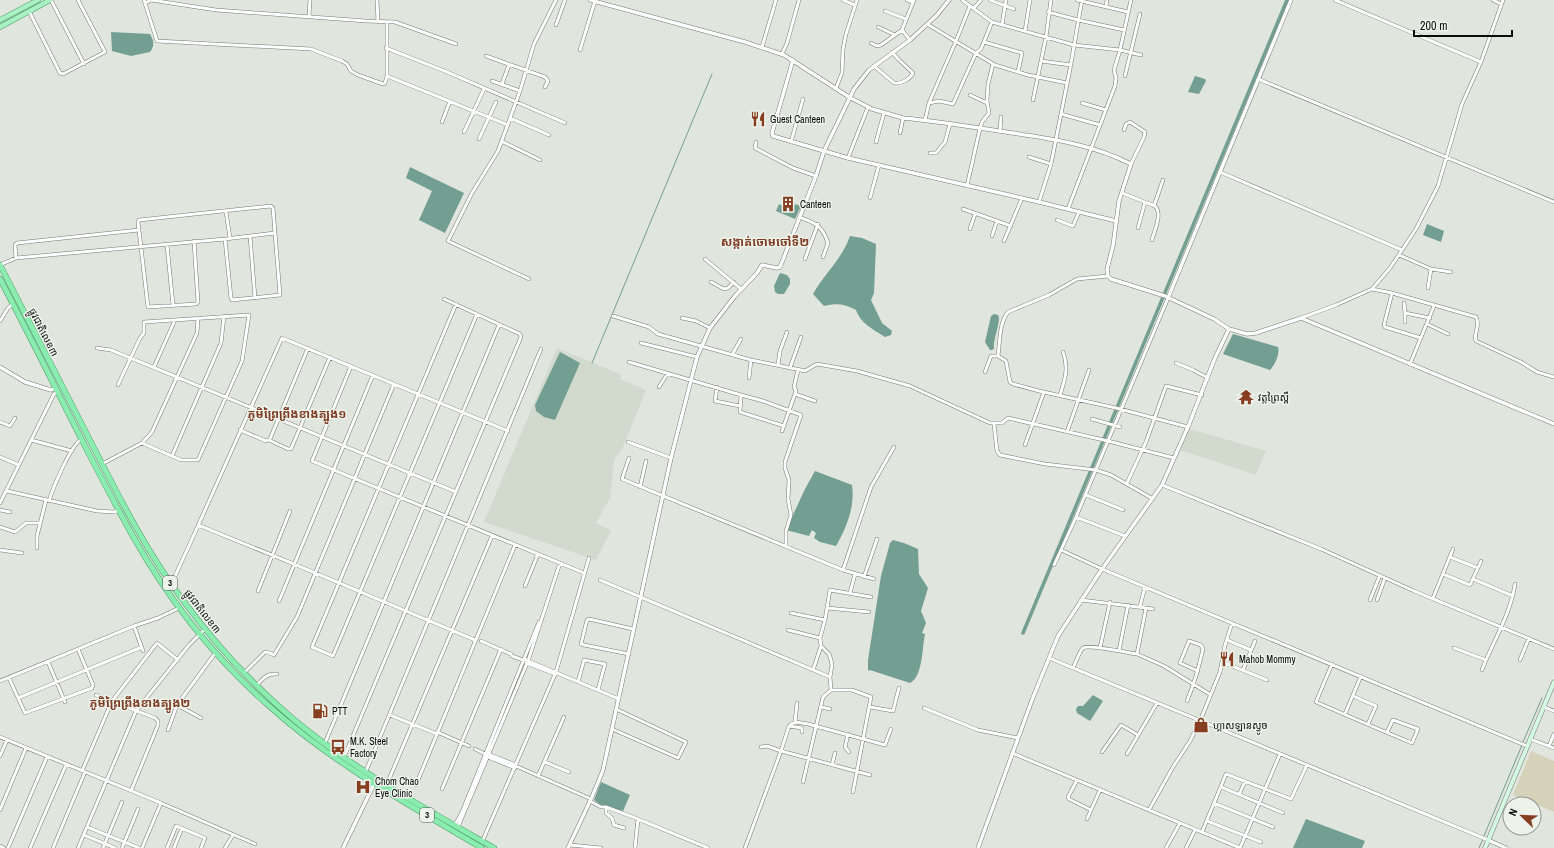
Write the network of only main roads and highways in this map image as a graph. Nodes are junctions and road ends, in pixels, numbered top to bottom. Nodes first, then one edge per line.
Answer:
1 (38, 0) edge
2 (50, 0) edge
3 (0, 20) edge
4 (0, 27) edge
5 (0, 265) edge
6 (0, 278) edge
7 (1554, 682) edge
8 (481, 845) edge
9 (494, 848) edge
10 (1485, 848) edge

1 - 3 main road
2 - 4 main road
5 - 8 highway, ផ្លូវជាតិលេខ៣ / 3
6 - 8 highway, ផ្លូវជាតិលេខ៣ / 3
7 - 10 main road
8 - 9 highway, ផ្លូវជាតិលេខ៣ / 3

